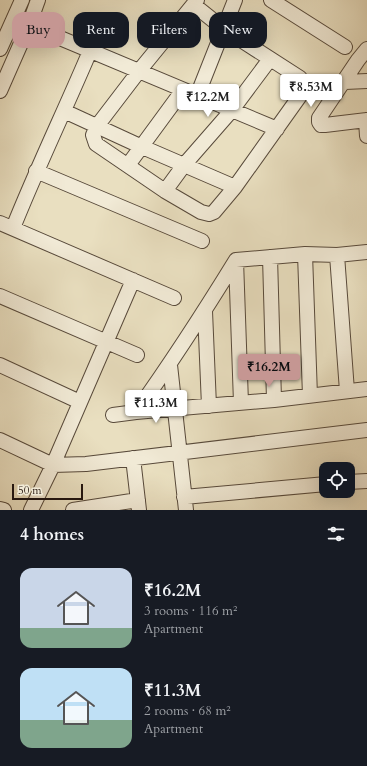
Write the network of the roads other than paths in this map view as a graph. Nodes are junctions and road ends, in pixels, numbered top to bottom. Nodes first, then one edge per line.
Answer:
1 (22, 0) edge
2 (38, 0) edge
3 (235, 0) edge
4 (271, 0) edge
5 (195, 2) edge
6 (34, 12) edge
7 (230, 12) edge
8 (209, 15) edge
9 (65, 40) edge
10 (345, 47) dead end
11 (19, 48) edge
12 (217, 48) edge
13 (253, 48) edge
14 (0, 49) edge
15 (367, 49) edge
16 (90, 51) junction
17 (270, 59) junction
18 (139, 71) junction
19 (367, 81) edge
20 (344, 82) junction
21 (183, 90) junction
22 (0, 91) edge
23 (198, 96) junction
24 (232, 110) junction
25 (64, 111) junction
26 (367, 120) edge
27 (98, 126) junction
28 (276, 129) junction
29 (367, 136) edge
30 (140, 146) junction
31 (128, 165) junction
32 (184, 165) junction
33 (36, 171) junction
34 (235, 187) junction
35 (165, 191) junction
36 (6, 225) edge
37 (202, 241) dead end
38 (367, 252) edge
39 (305, 254) junction
40 (337, 255) junction
41 (270, 257) junction
42 (236, 260) junction
43 (133, 280) junction
44 (0, 296) edge
45 (174, 298) dead end
46 (205, 311) junction
47 (106, 342) junction
48 (137, 355) dead end
49 (170, 365) junction
50 (0, 366) edge
51 (367, 389) edge
52 (347, 391) junction
53 (310, 396) junction
54 (274, 400) junction
55 (80, 402) junction
56 (241, 403) junction
57 (209, 406) junction
58 (174, 410) junction
59 (136, 412) junction
60 (113, 415) dead end
61 (367, 430) edge
62 (0, 440) edge
63 (179, 453) junction
64 (133, 458) junction
65 (53, 465) junction
66 (367, 480) edge
67 (355, 481) edge
68 (319, 485) edge
69 (185, 503) edge
70 (139, 505) edge
71 (0, 508) edge
72 (4, 510) edge
73 (31, 510) edge
74 (73, 510) edge

1 - 14 street
2 - 6 street
3 - 7 street
4 - 10 street
5 - 8 street
5 - 18 street
9 - 16 street
11 - 22 street
12 - 23 street
13 - 17 street
15 - 20 street
16 - 18 street
16 - 25 street
17 - 24 street
17 - 28 street
18 - 21 street
18 - 27 street
19 - 20 street
20 - 26 street
21 - 23 street
21 - 30 street
23 - 24 street
24 - 28 street
24 - 32 street
25 - 27 street
25 - 33 street
26 - 29 street
27 - 30 street
27 - 31 street
28 - 34 street
30 - 31 street
30 - 32 street
31 - 35 street
32 - 34 street
32 - 35 street
33 - 36 street
33 - 37 street
34 - 35 street
36 - 43 street
38 - 40 street
39 - 40 street
39 - 41 street
39 - 53 street
40 - 52 street
41 - 42 street
41 - 54 street
42 - 46 street
42 - 56 street
43 - 45 street
43 - 47 street
44 - 47 street
46 - 49 street
46 - 57 street
47 - 48 street
47 - 55 street
49 - 58 street
49 - 59 street
50 - 55 street
51 - 52 street
52 - 53 street
53 - 54 street
54 - 56 street
55 - 65 street
56 - 57 street
57 - 58 street
58 - 59 street
58 - 63 street
59 - 60 street
61 - 63 street
62 - 65 street
63 - 64 street
63 - 69 street
64 - 65 street
64 - 70 street
65 - 73 street
66 - 67 street
68 - 69 street
70 - 74 street
71 - 72 street

